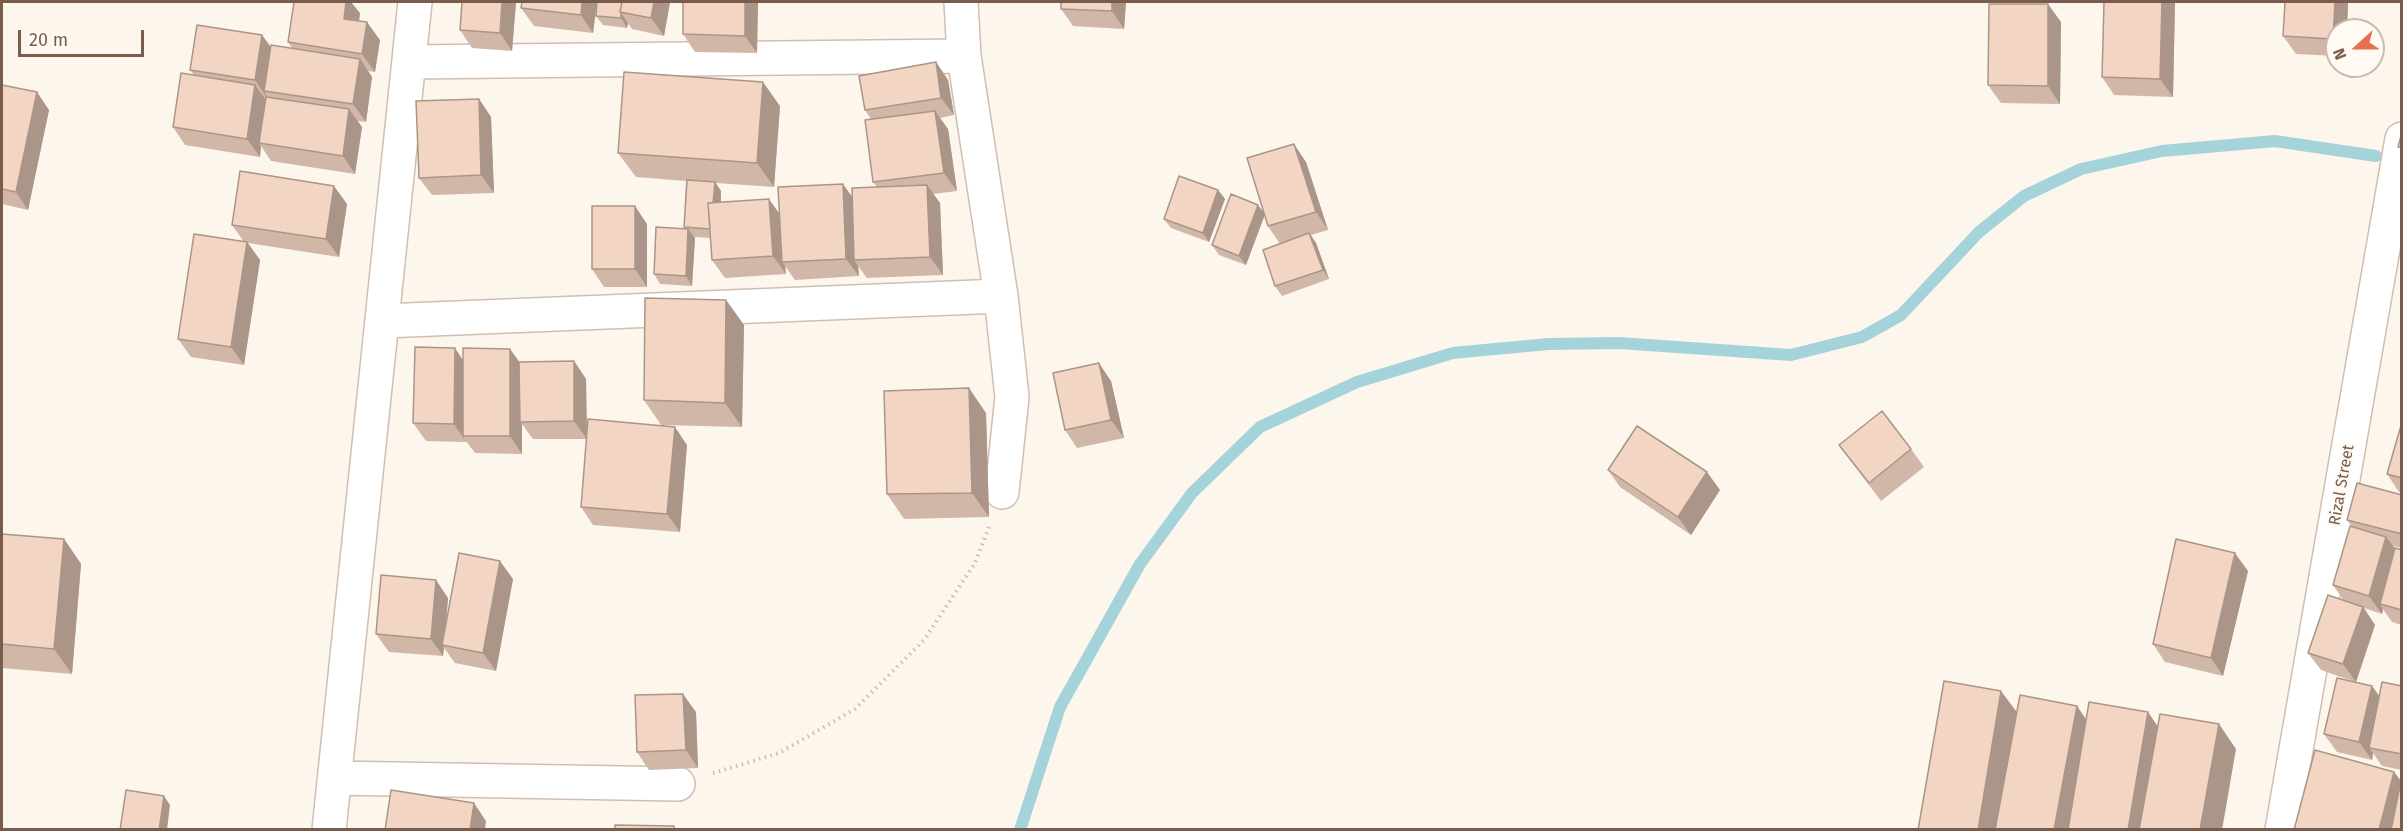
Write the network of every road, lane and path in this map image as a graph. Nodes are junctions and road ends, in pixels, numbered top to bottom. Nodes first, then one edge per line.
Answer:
1 (415, 2) edge
2 (960, 2) edge
3 (964, 56) junction
4 (410, 62) junction
5 (2402, 139) edge
6 (2392, 258) edge
7 (1001, 296) junction
8 (383, 321) junction
9 (1002, 492) joint
10 (336, 778) junction
11 (678, 784) joint
12 (329, 830) edge
13 (2282, 830) edge

1 - 4 street
2 - 3 street
3 - 4 street
3 - 7 street
4 - 8 street
5 - 6 street, Rizal Street
6 - 13 street, Rizal Street
7 - 8 street
7 - 9 street
8 - 10 street
9 - 11 path
10 - 11 street
10 - 12 street

